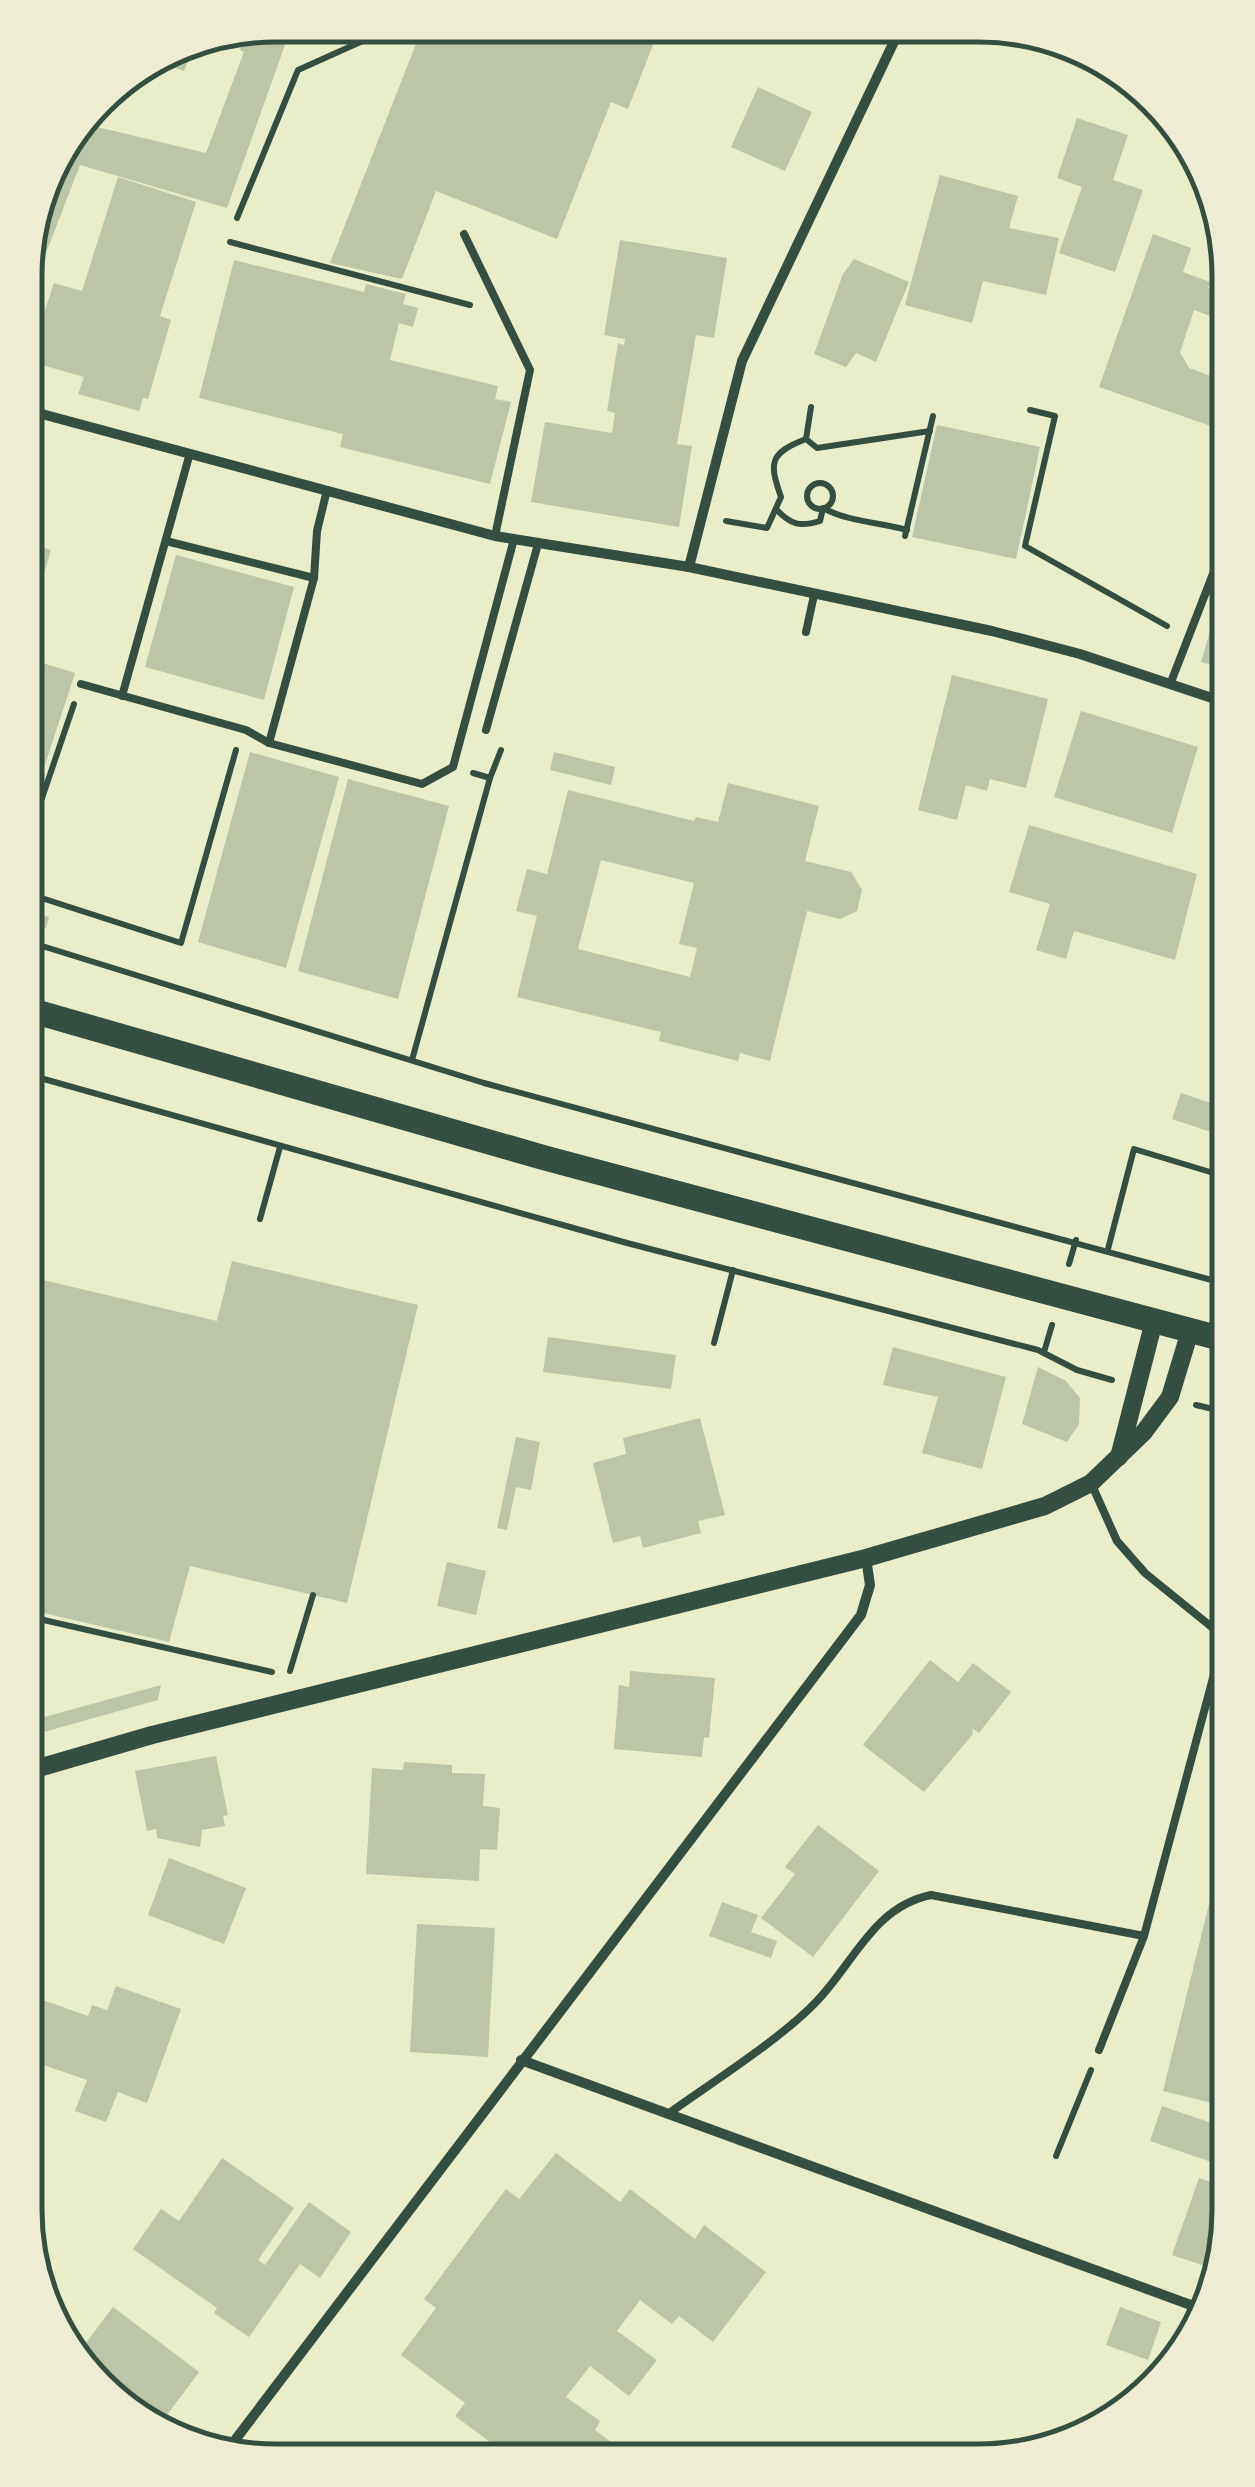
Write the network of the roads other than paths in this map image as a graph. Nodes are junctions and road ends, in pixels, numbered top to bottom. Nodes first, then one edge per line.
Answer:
1 (894, 42) edge
2 (464, 234) dead end
3 (43, 414) edge
4 (190, 453) junction
5 (326, 490) junction
6 (495, 536) junction
7 (514, 538) junction
8 (166, 541) junction
9 (538, 544) junction
10 (689, 567) junction
11 (1212, 577) edge
12 (314, 578) junction
13 (814, 595) junction
14 (806, 632) dead end
15 (1171, 682) junction
16 (81, 684) road end
17 (122, 696) junction
18 (1212, 697) edge
19 (486, 730) dead end
20 (269, 744) junction
21 (43, 1014) edge
22 (1154, 1322) junction
23 (1190, 1331) junction
24 (1212, 1337) edge
25 (1119, 1458) junction
26 (1091, 1483) junction
27 (866, 1558) junction
28 (1212, 1627) edge
29 (1212, 1682) edge
30 (43, 1767) edge
31 (1144, 1936) junction
32 (1099, 2050) road end
33 (521, 2060) junction
34 (667, 2115) junction
35 (1192, 2306) edge
36 (235, 2440) edge

1 - 10 street
2 - 6 lane
3 - 4 street
4 - 5 street
4 - 8 lane
5 - 6 street
5 - 12 lane
6 - 7 street
7 - 9 street
7 - 20 lane
8 - 12 lane
8 - 17 lane
9 - 10 street
9 - 19 lane
10 - 13 street
11 - 15 lane
12 - 20 lane
13 - 14 lane
13 - 15 street
15 - 18 street
16 - 17 lane
17 - 20 lane
21 - 22 main road
22 - 23 main road
22 - 25 street
23 - 24 main road
23 - 25 street
25 - 26 street
26 - 27 street
26 - 28 lane
27 - 30 street
27 - 33 street
29 - 31 lane
31 - 32 lane
31 - 34 lane
33 - 34 street
33 - 36 street
34 - 35 street

